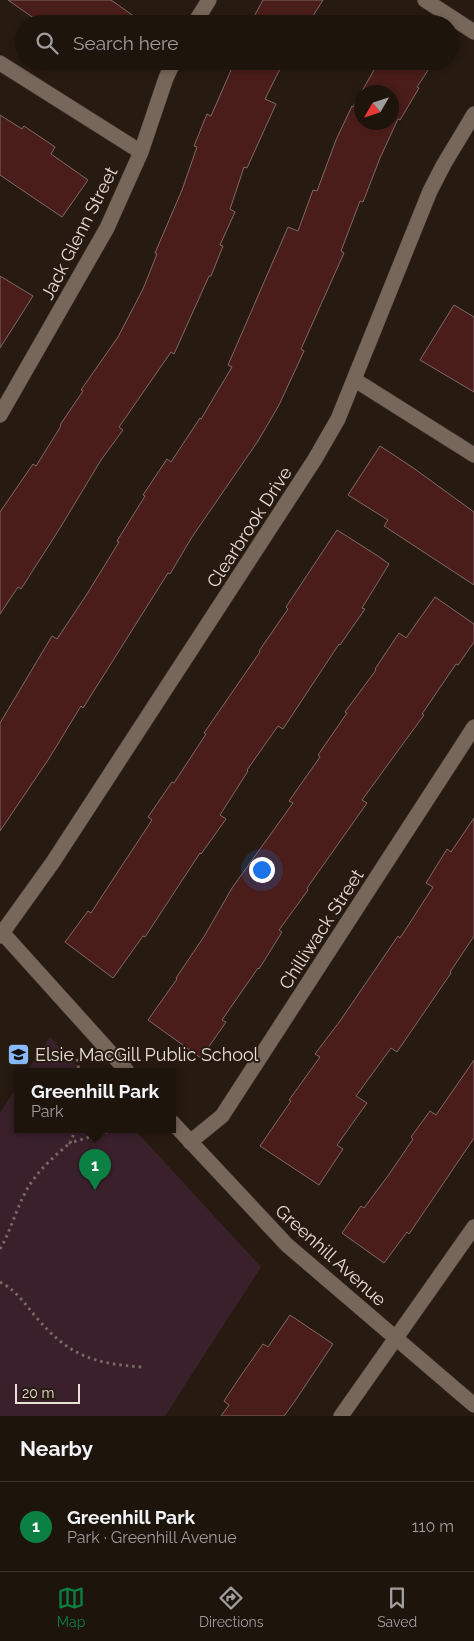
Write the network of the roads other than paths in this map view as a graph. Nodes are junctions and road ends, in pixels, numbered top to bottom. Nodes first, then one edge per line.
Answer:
1 (209, 0) edge
2 (425, 0) edge
3 (200, 15) edge
4 (448, 15) edge
5 (459, 22) edge
6 (474, 32) edge
7 (0, 63) edge
8 (170, 70) edge
9 (474, 114) edge
10 (141, 152) junction
11 (355, 380) junction
12 (5, 395) edge
13 (0, 415) edge
14 (474, 455) edge
15 (474, 727) edge
16 (1, 933) edge
17 (124, 1068) edge
18 (176, 1126) edge
19 (190, 1142) junction
20 (474, 1228) edge
21 (396, 1338) junction
22 (474, 1405) edge
23 (341, 1416) edge

1 - 3 street
2 - 4 street
5 - 6 street
7 - 10 street
8 - 10 street, Jack Glenn Street
9 - 11 street, Clearbrook Drive
10 - 12 street, Jack Glenn Street
11 - 14 street
11 - 16 street, Clearbrook Drive
12 - 13 street, Jack Glenn Street
15 - 19 street, Chilliwack Street
16 - 17 street
18 - 19 street, Greenhill Avenue
19 - 21 street, Greenhill Avenue
20 - 21 street
21 - 22 street, Greenhill Avenue
21 - 23 street

